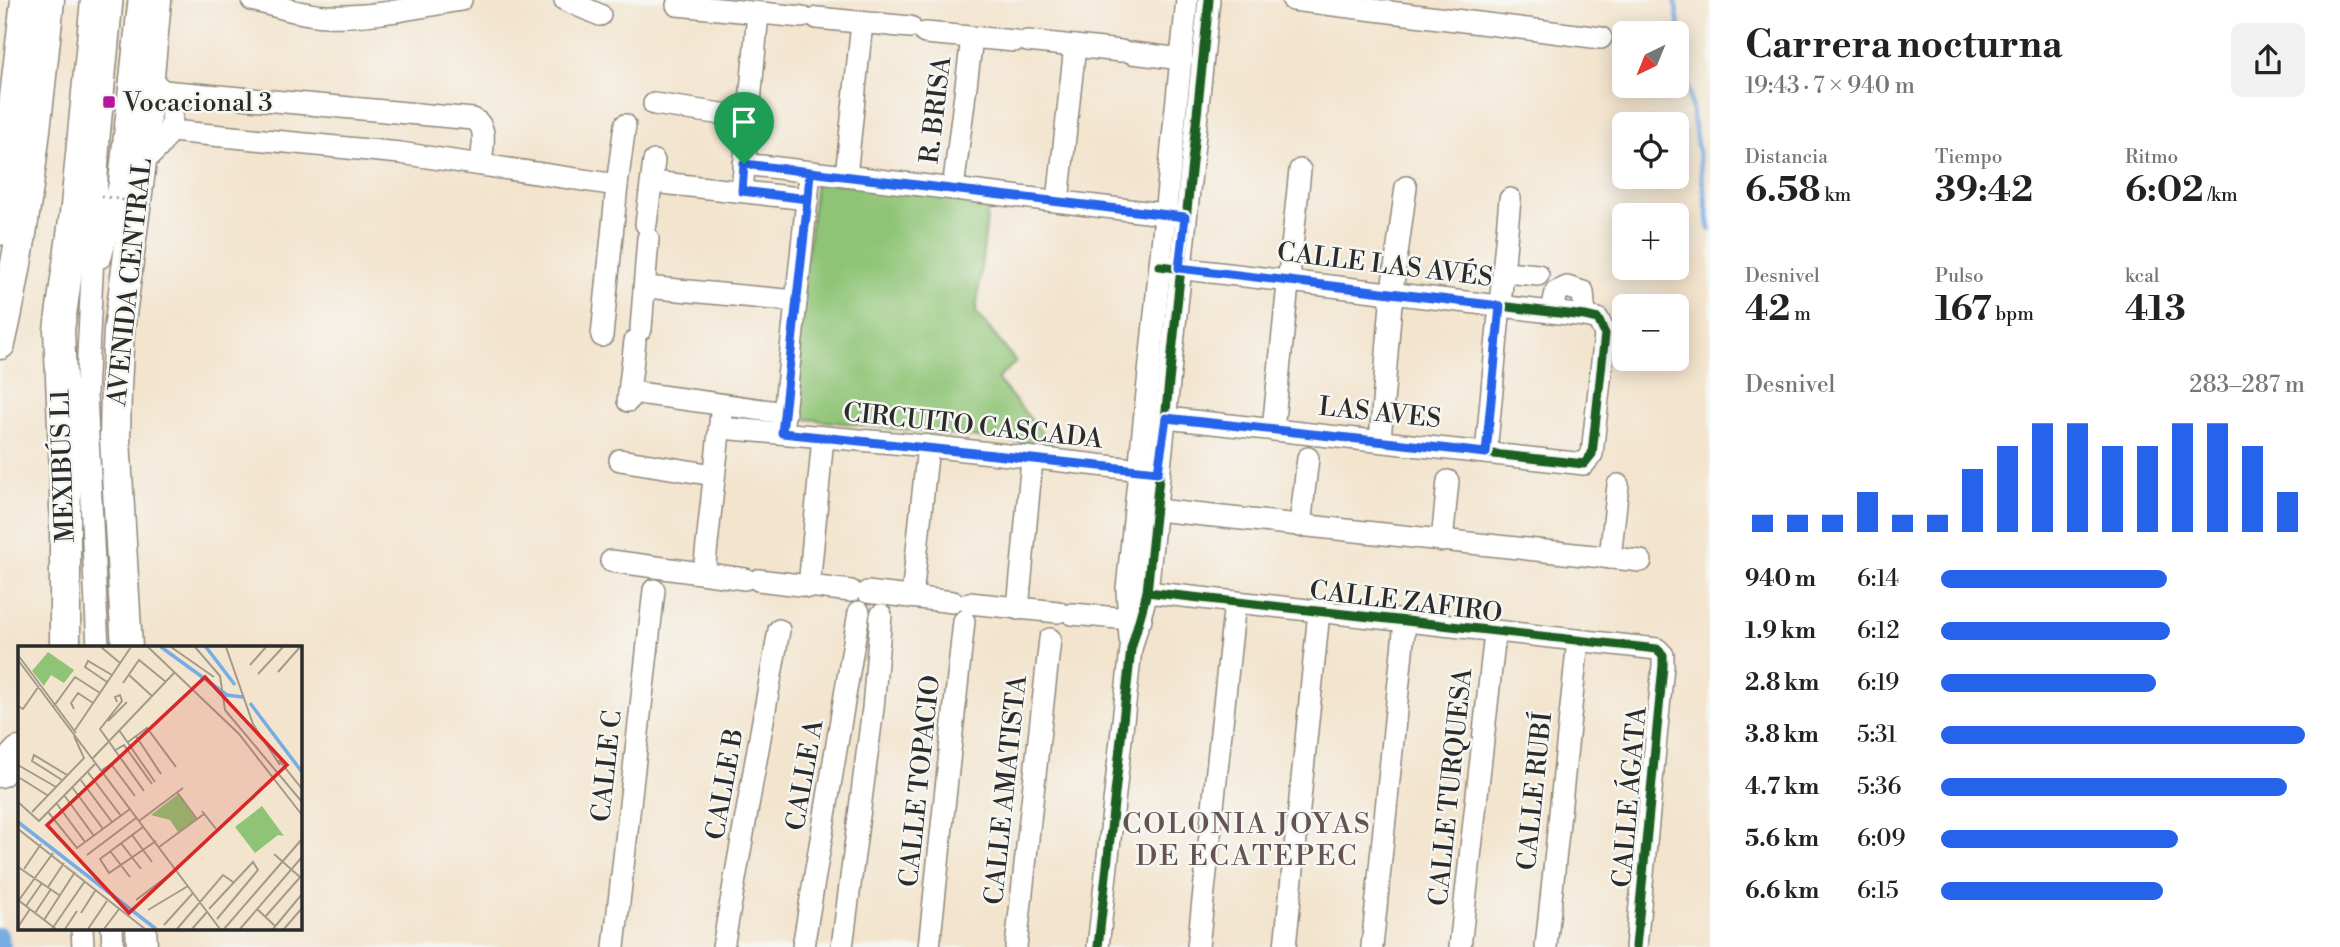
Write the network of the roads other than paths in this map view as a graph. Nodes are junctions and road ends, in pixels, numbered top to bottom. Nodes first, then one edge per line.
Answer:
1 (26, 0) edge
2 (48, 0) edge
3 (96, 0) edge
4 (112, 0) edge
5 (139, 0) edge
6 (156, 0) edge
7 (256, 0) edge
8 (461, 0) edge
9 (565, 0) edge
10 (1187, 0) edge
11 (1209, 0) edge
12 (1293, 0) edge
13 (1303, 0) edge
14 (677, 5) dead end
15 (356, 8) edge
16 (758, 13) junction
17 (600, 15) dead end
18 (862, 23) junction
19 (972, 38) junction
20 (1601, 38) dead end
21 (1075, 46) junction
22 (1182, 59) junction
23 (156, 86) junction
24 (654, 104) dead end
25 (308, 105) junction
26 (402, 114) junction
27 (749, 118) junction
28 (625, 125) dead end
29 (171, 131) junction
30 (307, 144) junction
31 (400, 153) junction
32 (654, 161) dead end
33 (141, 162) junction
34 (481, 163) junction
35 (744, 164) junction
36 (1300, 170) dead end
37 (810, 172) junction
38 (846, 176) junction
39 (653, 183) junction
40 (617, 185) junction
41 (1406, 187) dead end
42 (953, 189) junction
43 (742, 191) junction
44 (808, 199) junction
45 (1510, 199) dead end
46 (1058, 201) junction
47 (1175, 216) junction
48 (0, 230) edge
49 (1170, 267) junction
50 (1504, 272) junction
51 (1538, 275) dead end
52 (1290, 280) junction
53 (93, 282) junction
54 (646, 287) junction
55 (1392, 291) junction
56 (796, 301) junction
57 (1500, 306) junction
58 (602, 336) dead end
59 (0, 344) edge
60 (722, 405) junction
61 (1166, 418) junction
62 (783, 423) junction
63 (721, 428) junction
64 (1273, 429) junction
65 (823, 437) junction
66 (1380, 440) junction
67 (928, 446) junction
68 (1486, 453) junction
69 (1308, 458) dead end
70 (1032, 459) junction
71 (620, 460) dead end
72 (1588, 461) joint
73 (1149, 471) junction
74 (714, 475) junction
75 (1448, 481) dead end
76 (1618, 485) dead end
77 (1156, 510) junction
78 (1300, 526) junction
79 (1442, 541) junction
80 (1610, 558) junction
81 (611, 561) dead end
82 (1641, 561) dead end
83 (704, 572) junction
84 (809, 587) junction
85 (654, 590) dead end
86 (1147, 592) junction
87 (912, 597) junction
88 (1235, 602) junction
89 (962, 609) junction
90 (1018, 609) junction
91 (859, 612) dead end
92 (1319, 612) junction
93 (881, 615) dead end
94 (1134, 619) junction
95 (1405, 622) junction
96 (779, 630) dead end
97 (1495, 633) junction
98 (1050, 639) dead end
99 (1578, 640) junction
100 (65, 646) edge
101 (98, 646) edge
102 (127, 646) edge
103 (1660, 652) joint
104 (844, 704) junction
105 (873, 708) junction
106 (614, 947) edge
107 (723, 947) edge
108 (803, 947) edge
109 (842, 947) edge
110 (929, 947) edge
111 (1016, 947) edge
112 (1098, 947) edge
113 (1198, 947) edge
114 (1284, 947) edge
115 (1372, 947) edge
116 (1460, 947) edge
117 (1546, 947) edge
118 (1636, 947) edge

1 - 48 highway
2 - 59 highway
3 - 100 highway
4 - 53 street, MEXIBÚS L1
5 - 53 street, MEXIBÚS L1
6 - 23 highway, AVENIDA CENTRAL
7 - 15 street
8 - 15 street
9 - 17 street
10 - 22 street
11 - 47 street
12 - 13 street
13 - 20 street
14 - 16 street, R. BRISA
16 - 18 street, R. BRISA
16 - 27 street
18 - 19 street, R. BRISA
18 - 38 street
19 - 21 street, R. BRISA
19 - 42 street, R. BRISA
21 - 22 street, R. BRISA
21 - 46 street
22 - 47 street
23 - 25 street
23 - 29 street
23 - 33 highway, AVENIDA CENTRAL
24 - 27 street
25 - 26 street
25 - 30 street
26 - 31 street
26 - 34 street
27 - 35 street
28 - 40 street
29 - 30 street
29 - 33 street
30 - 31 street
31 - 34 street
32 - 39 street
33 - 102 highway, AVENIDA CENTRAL
34 - 40 street
35 - 37 street
35 - 43 street
36 - 52 street
37 - 38 street
37 - 44 street
38 - 42 street
39 - 43 street
39 - 54 street
40 - 58 street
41 - 55 street
42 - 46 street
43 - 44 street
44 - 56 street
45 - 50 street
46 - 47 street
47 - 49 street
49 - 52 street, CALLE LAS AVÉS
49 - 61 street
49 - 73 street
50 - 51 street
50 - 57 street
52 - 55 street, CALLE LAS AVÉS
52 - 64 street
53 - 101 street, MEXIBÚS L1
54 - 56 street
54 - 60 street
55 - 57 street, CALLE LAS AVÉS
55 - 66 street
56 - 62 street
57 - 68 street
57 - 72 street, CALLE LAS AVÉS
60 - 62 street
60 - 63 street
61 - 64 street, LAS AVES
61 - 73 street
62 - 63 street, CIRCUITO CASCADA
62 - 65 street, CIRCUITO CASCADA
63 - 74 street
64 - 66 street, LAS AVES
65 - 67 street, CIRCUITO CASCADA
65 - 84 street
66 - 68 street, LAS AVES
67 - 70 street, CIRCUITO CASCADA
67 - 87 street
68 - 72 street, LAS AVES
69 - 78 street
70 - 73 street, CIRCUITO CASCADA
70 - 90 street
71 - 74 street
73 - 77 street
73 - 94 street
74 - 83 street
75 - 79 street
76 - 80 street
77 - 78 street
77 - 86 street
78 - 79 street
79 - 80 street
80 - 82 street
81 - 83 street
83 - 84 street
84 - 87 street
85 - 106 street, CALLE C
86 - 88 street, CALLE ZAFIRO
86 - 94 street
87 - 89 street
88 - 92 street, CALLE ZAFIRO
88 - 113 street
89 - 90 street
89 - 110 street, CALLE TOPACIO
90 - 94 street
91 - 104 street, CALLE A
92 - 95 street, CALLE ZAFIRO
92 - 114 street
93 - 105 street
94 - 112 street
95 - 97 street, CALLE ZAFIRO
95 - 115 street
96 - 107 street, CALLE B
97 - 99 street, CALLE ZAFIRO
97 - 116 street, CALLE TURQUESA
98 - 111 street, CALLE AMATISTA
99 - 103 street, CALLE ZAFIRO
99 - 117 street, CALLE RUBÍ
103 - 118 street, CALLE ÁGATA
104 - 105 street
104 - 108 street, CALLE A
105 - 109 street

